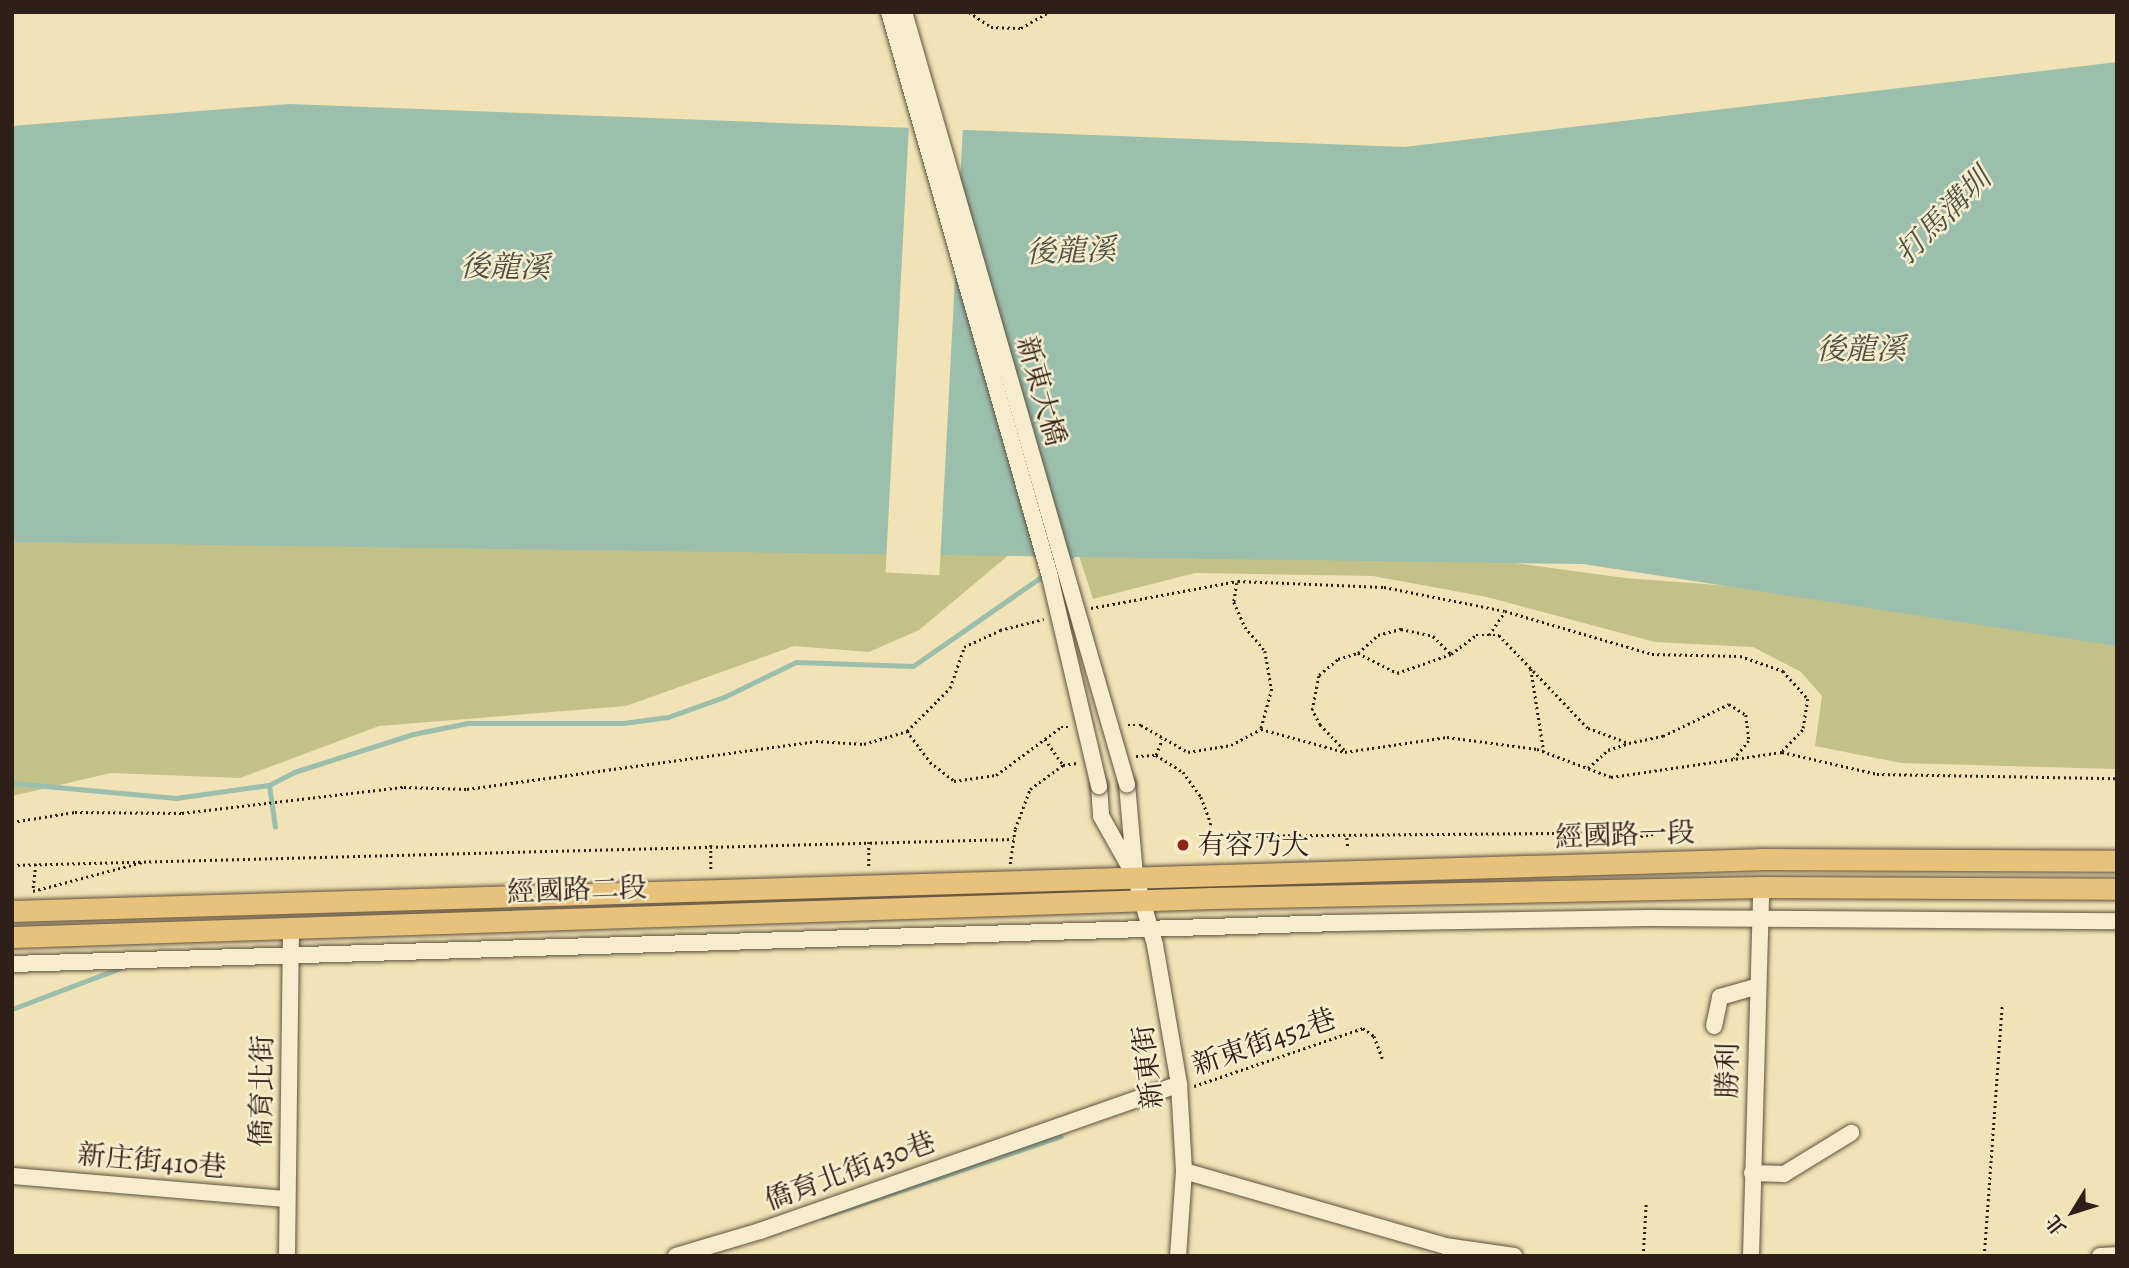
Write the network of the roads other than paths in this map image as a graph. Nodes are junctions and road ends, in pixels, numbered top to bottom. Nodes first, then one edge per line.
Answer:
1 (889, 12) edge
2 (904, 12) edge
3 (2117, 861) edge
4 (1135, 876) junction
5 (1761, 887) junction
6 (2117, 889) edge
7 (1143, 903) junction
8 (12, 911) edge
9 (1761, 918) junction
10 (2117, 921) edge
11 (291, 928) junction
12 (1150, 929) junction
13 (12, 937) edge
14 (290, 957) junction
15 (12, 964) edge
16 (1755, 987) junction
17 (1714, 1026) dead end
18 (1180, 1088) junction
19 (1851, 1133) dead end
20 (1184, 1171) junction
21 (1752, 1173) junction
22 (12, 1176) edge
23 (286, 1199) junction
24 (1444, 1251) edge
25 (1482, 1254) edge
26 (2117, 1255) edge
27 (287, 1256) edge
28 (676, 1256) edge
29 (1178, 1256) edge
30 (1514, 1256) edge
31 (1751, 1256) edge
32 (2100, 1256) edge

1 - 4 street, 新東大橋, bridge
2 - 4 street, 新東大橋, bridge
3 - 4 main road, 經國路一段
4 - 7 street, 新東街
4 - 8 main road, 經國路二段
5 - 6 main road, 經國路一段
5 - 7 main road, 經國路一段
5 - 9 street, 勝利
7 - 11 main road, 經國路二段
7 - 12 street, 新東街
9 - 10 street
9 - 12 street
9 - 16 street, 勝利
11 - 13 main road, 經國路二段
11 - 14 street, 僑育北街
12 - 14 street
12 - 18 street, 新東街
14 - 15 street
14 - 23 street, 僑育北街
16 - 17 street
16 - 21 street, 勝利
18 - 20 street, 新東街
18 - 28 street, 僑育北街430巷
19 - 21 street
20 - 24 street
20 - 29 street, 新東街
21 - 31 street, 勝利
22 - 23 street, 新庄街410巷
23 - 27 street, 僑育北街
24 - 25 street
25 - 30 street
26 - 32 street

